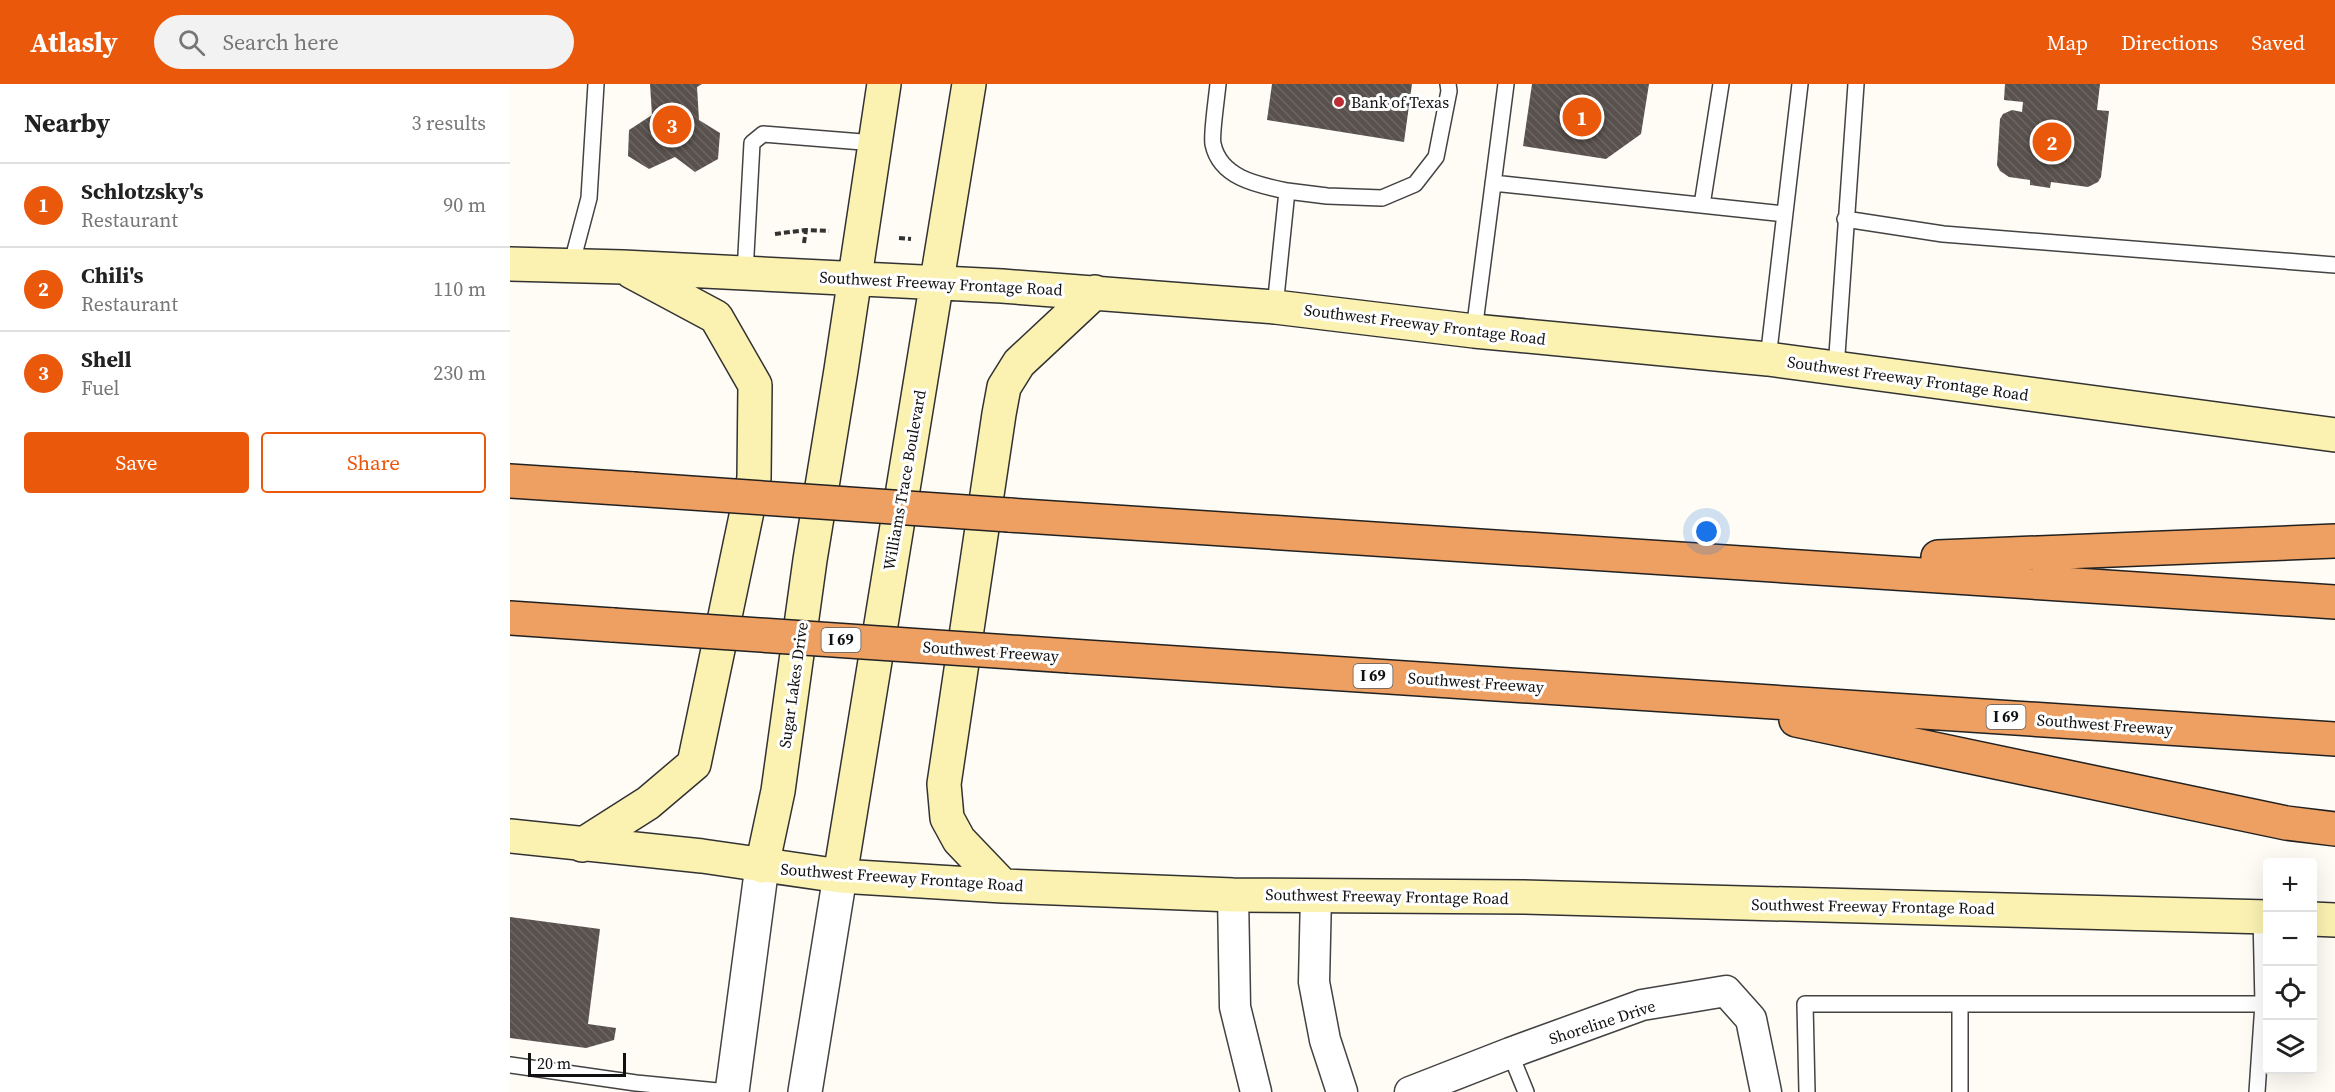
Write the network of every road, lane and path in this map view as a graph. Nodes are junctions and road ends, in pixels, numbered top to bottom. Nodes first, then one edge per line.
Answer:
1 (596, 84) edge
2 (884, 84) edge
3 (969, 84) edge
4 (1218, 84) edge
5 (1448, 84) edge
6 (1506, 84) edge
7 (1720, 84) edge
8 (1800, 84) edge
9 (1856, 84) edge
10 (875, 143) junction
11 (1493, 183) junction
12 (1287, 191) junction
13 (1702, 205) junction
14 (1784, 214) junction
15 (1845, 219) junction
16 (806, 230) junction
17 (829, 231) dead end
18 (776, 234) dead end
19 (804, 246) dead end
20 (510, 264) edge
21 (2335, 265) edge
22 (571, 266) junction
23 (623, 267) junction
24 (745, 273) junction
25 (855, 278) junction
26 (935, 284) junction
27 (1095, 292) junction
28 (1275, 307) junction
29 (1474, 331) junction
30 (1768, 359) junction
31 (1836, 369) junction
32 (2335, 435) edge
33 (510, 481) edge
34 (2335, 542) edge
35 (1765, 564) junction
36 (2335, 602) edge
37 (510, 618) edge
38 (1676, 696) junction
39 (2335, 739) edge
40 (2335, 829) edge
41 (510, 836) edge
42 (582, 844) junction
43 (762, 866) junction
44 (840, 876) junction
45 (1003, 886) junction
46 (1233, 895) junction
47 (1316, 895) junction
48 (2263, 916) edge
49 (2317, 919) edge
50 (2335, 920) edge
51 (1960, 1004) junction
52 (2263, 1004) joint
53 (1510, 1053) junction
54 (510, 1065) edge
55 (635, 1087) edge
56 (730, 1092) edge
57 (805, 1092) edge
58 (1256, 1092) edge
59 (1342, 1092) edge
60 (1410, 1092) edge
61 (1526, 1092) edge
62 (1766, 1092) edge
63 (1807, 1092) edge
64 (1959, 1092) edge
65 (2257, 1092) edge

1 - 22 lane
2 - 10 main road
3 - 26 main road, Williams Trace Boulevard
4 - 12 lane
5 - 12 lane
6 - 11 lane
7 - 13 lane
8 - 14 lane
9 - 15 lane
10 - 24 lane
10 - 25 main road
11 - 13 lane
11 - 29 lane
12 - 28 lane
13 - 14 lane
14 - 30 lane
15 - 21 lane
15 - 31 lane
16 - 17 path
16 - 18 path
16 - 19 path
20 - 22 main road, Southwest Freeway Frontage Road
22 - 23 main road, Southwest Freeway Frontage Road
23 - 24 main road, Southwest Freeway Frontage Road
23 - 42 main road
24 - 25 main road, Southwest Freeway Frontage Road
25 - 26 main road, Southwest Freeway Frontage Road
25 - 43 main road, Sugar Lakes Drive
26 - 27 main road, Southwest Freeway Frontage Road
26 - 44 main road, Williams Trace Boulevard
27 - 28 main road, Southwest Freeway Frontage Road
27 - 45 main road
28 - 29 main road, Southwest Freeway Frontage Road
29 - 30 main road, Southwest Freeway Frontage Road
30 - 31 main road, Southwest Freeway Frontage Road
31 - 32 main road, Southwest Freeway Frontage Road
33 - 35 highway, bridge
34 - 35 highway
35 - 36 highway
37 - 38 highway, Southwest Freeway / I 69, bridge
38 - 39 highway, Southwest Freeway / I 69
38 - 40 highway
41 - 42 main road, Southwest Freeway Frontage Road
42 - 43 main road, Southwest Freeway Frontage Road
43 - 44 main road, Southwest Freeway Frontage Road
43 - 56 street, Sugar Lakes Drive
44 - 45 main road, Southwest Freeway Frontage Road
44 - 57 street
45 - 46 main road, Southwest Freeway Frontage Road
46 - 47 main road, Southwest Freeway Frontage Road
46 - 58 street
47 - 48 main road, Southwest Freeway Frontage Road
47 - 59 street
49 - 50 main road
51 - 52 lane
51 - 63 lane
51 - 64 lane
52 - 65 lane
53 - 60 street, Shoreline Drive
53 - 61 lane
53 - 62 street, Shoreline Drive
54 - 55 lane
55 - 56 lane

